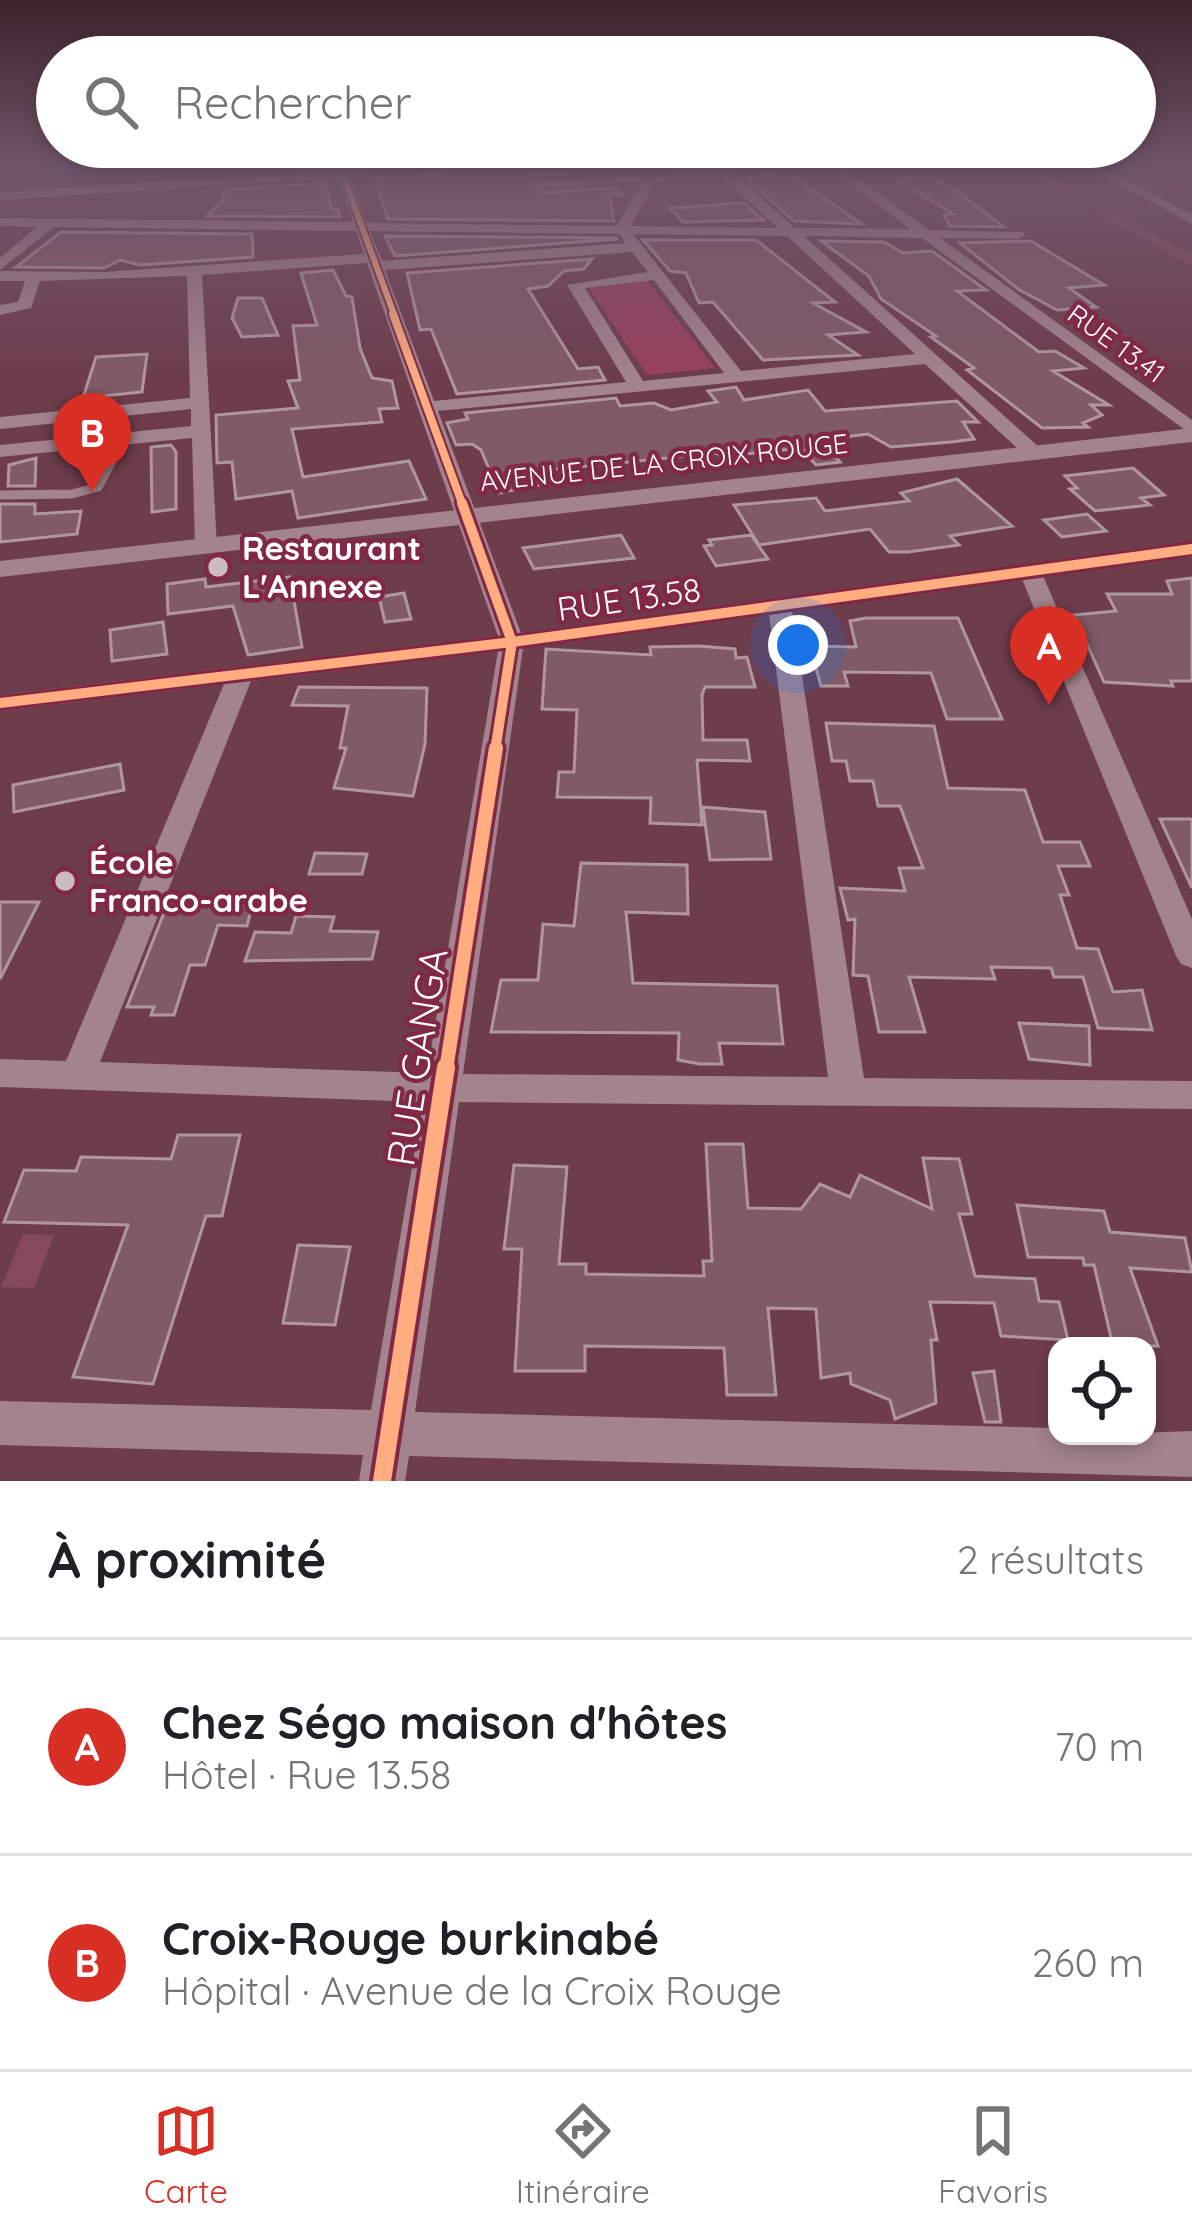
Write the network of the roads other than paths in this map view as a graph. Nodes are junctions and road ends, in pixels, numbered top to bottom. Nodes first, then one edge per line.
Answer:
1 (31, 239) edge
2 (273, 239) edge
3 (368, 239) edge
4 (629, 239) edge
5 (800, 239) edge
6 (929, 239) edge
7 (635, 247) junction
8 (378, 262) junction
9 (274, 264) junction
10 (0, 266) edge
11 (194, 270) junction
12 (660, 275) junction
13 (0, 276) edge
14 (34, 277) junction
15 (0, 310) edge
16 (929, 358) junction
17 (737, 377) junction
18 (638, 386) junction
19 (200, 403) junction
20 (426, 407) junction
21 (0, 423) edge
22 (200, 431) junction
23 (1192, 432) edge
24 (0, 451) edge
25 (1033, 452) junction
26 (112, 461) dead end
27 (0, 495) edge
28 (467, 515) junction
29 (206, 546) junction
30 (1192, 549) edge
31 (0, 569) edge
32 (1030, 572) junction
33 (780, 607) junction
34 (512, 642) junction
35 (242, 672) junction
36 (0, 703) edge
37 (1192, 956) edge
38 (0, 1073) edge
39 (78, 1074) junction
40 (443, 1088) junction
41 (848, 1090) junction
42 (1192, 1095) edge
43 (0, 1423) edge
44 (389, 1437) junction
45 (1192, 1454) edge
46 (382, 1481) edge

1 - 10 street
2 - 9 street
3 - 8 street
4 - 7 street
5 - 16 street
6 - 23 street, RUE 13.41
7 - 8 street
7 - 12 street
8 - 9 street
8 - 20 street
9 - 11 street
11 - 14 street
11 - 19 street
12 - 17 street
12 - 18 street
13 - 14 street
14 - 15 street
16 - 17 street
16 - 25 street
17 - 18 street
18 - 20 street
19 - 21 street
19 - 22 street
20 - 28 street
22 - 24 street
22 - 29 street
23 - 25 street, AVENUE DE LA CROIX ROUGE
25 - 28 street, AVENUE DE LA CROIX ROUGE
26 - 27 lane
28 - 29 street, AVENUE DE LA CROIX ROUGE
28 - 34 street
29 - 31 street, AVENUE DE LA CROIX ROUGE
30 - 32 street, RUE 13.58
32 - 33 street, RUE 13.58
32 - 37 street
33 - 34 street, RUE 13.58
33 - 41 street
34 - 35 street, RUE 13.58
34 - 40 street, RUE GANGA
35 - 36 street, RUE 13.58
35 - 39 street
38 - 39 street
39 - 40 street
40 - 41 street
40 - 44 street, RUE GANGA
41 - 42 street
43 - 44 street
44 - 45 street
44 - 46 street, RUE GANGA

